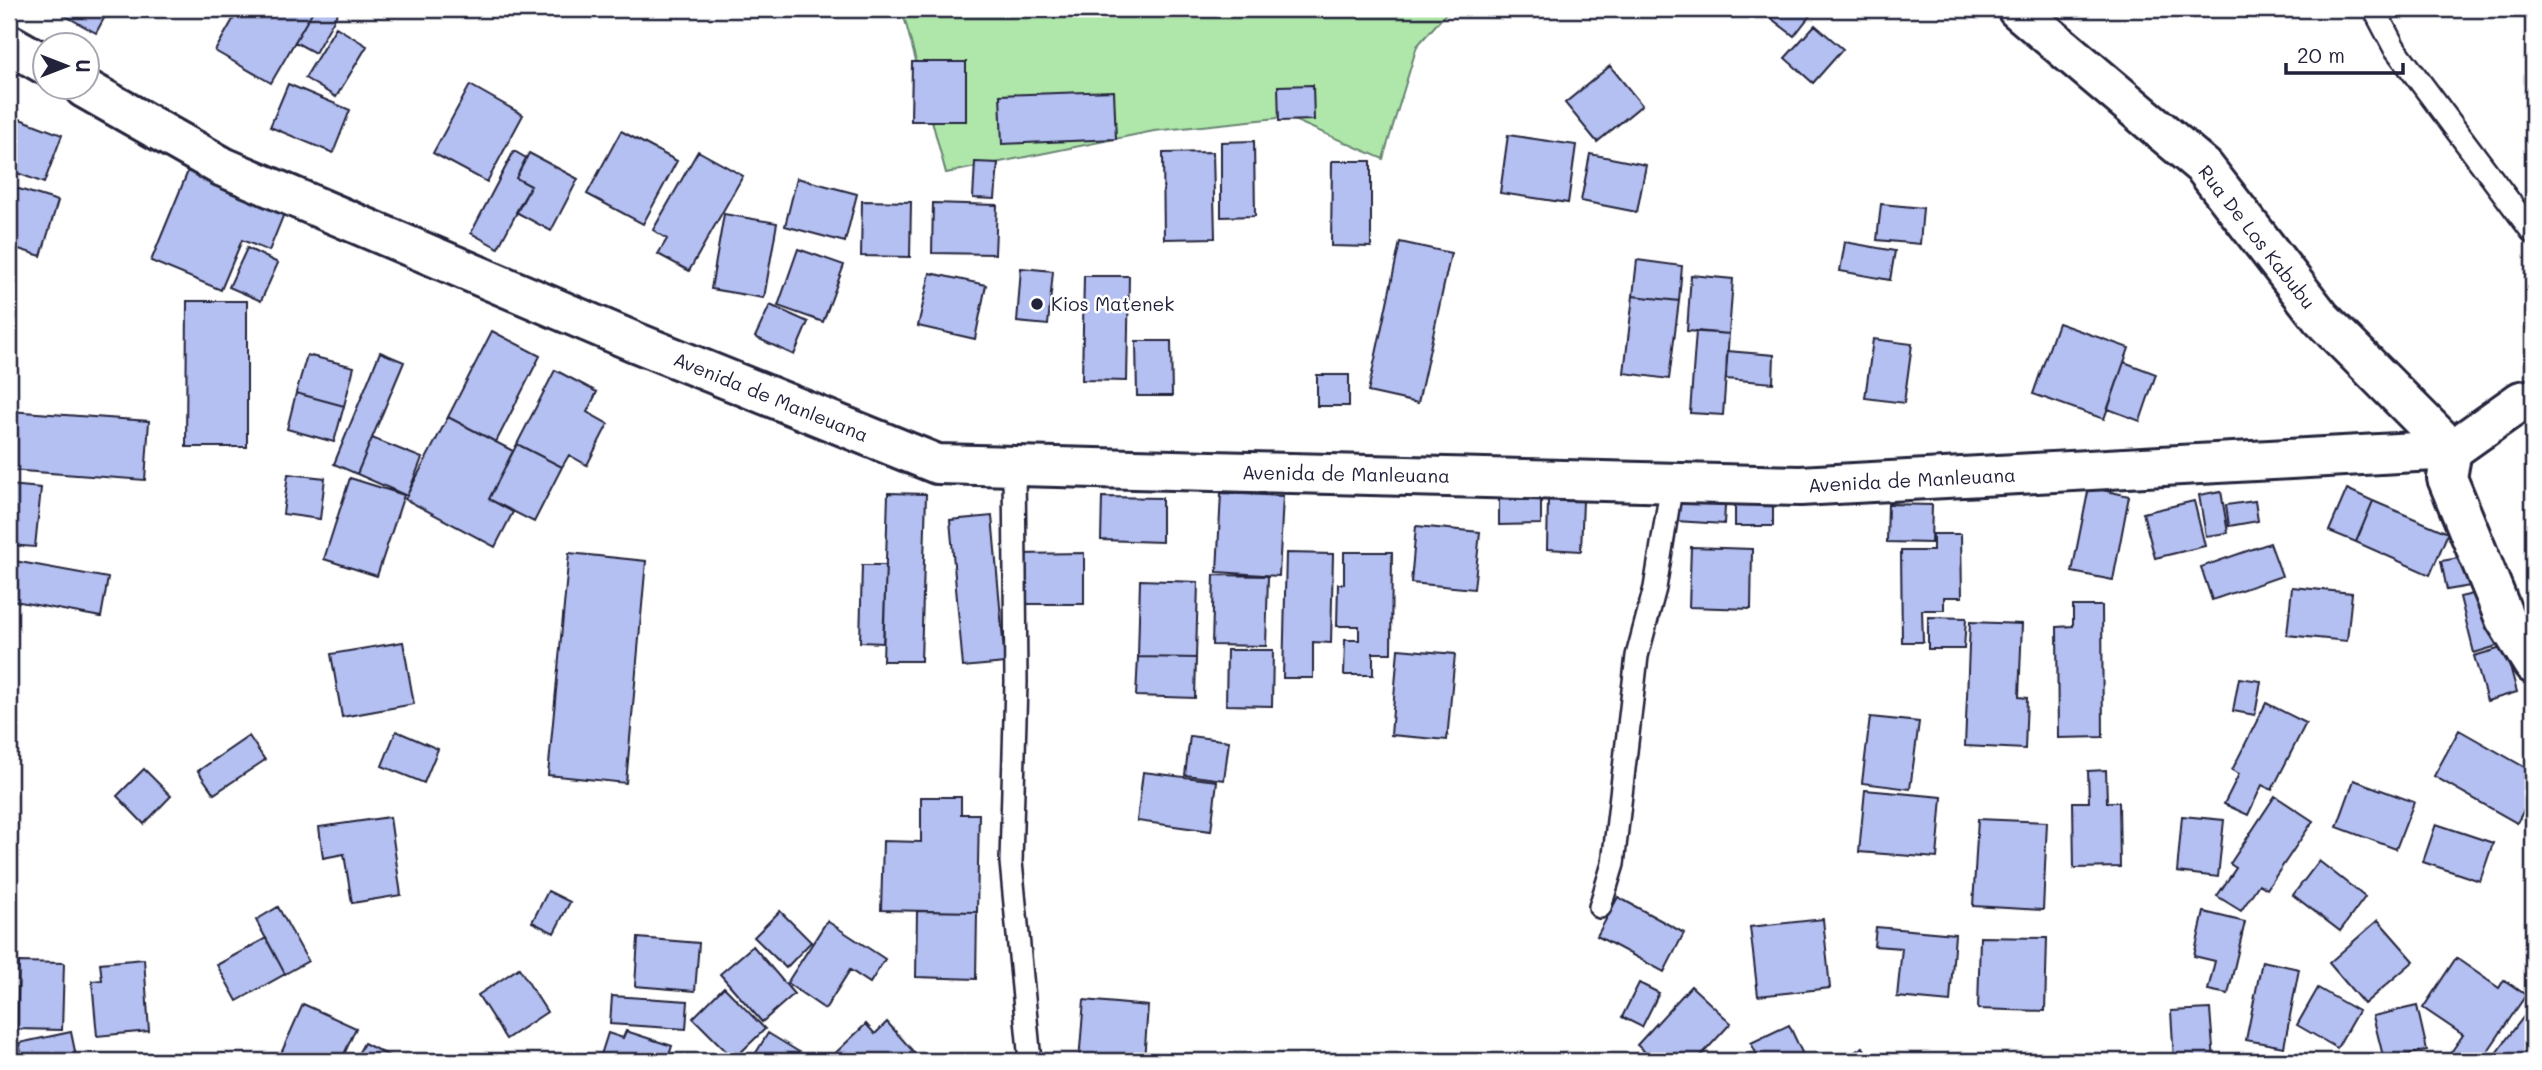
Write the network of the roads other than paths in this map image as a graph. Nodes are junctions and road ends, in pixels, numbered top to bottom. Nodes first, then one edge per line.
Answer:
1 (2017, 9) edge
2 (2374, 9) edge
3 (9, 44) edge
4 (32, 57) edge
5 (102, 98) edge
6 (2533, 233) edge
7 (2533, 399) edge
8 (2452, 450) junction
9 (1014, 466) junction
10 (1672, 483) junction
11 (2533, 664) edge
12 (1600, 907) dead end
13 (1030, 1061) edge

1 - 8 street, Rua De Los Kabubu
2 - 6 lane
3 - 4 street
5 - 9 street, Avenida de Manleuana
7 - 8 street
8 - 10 street, Avenida de Manleuana
8 - 11 street
9 - 10 street, Avenida de Manleuana
9 - 13 lane
10 - 12 lane

